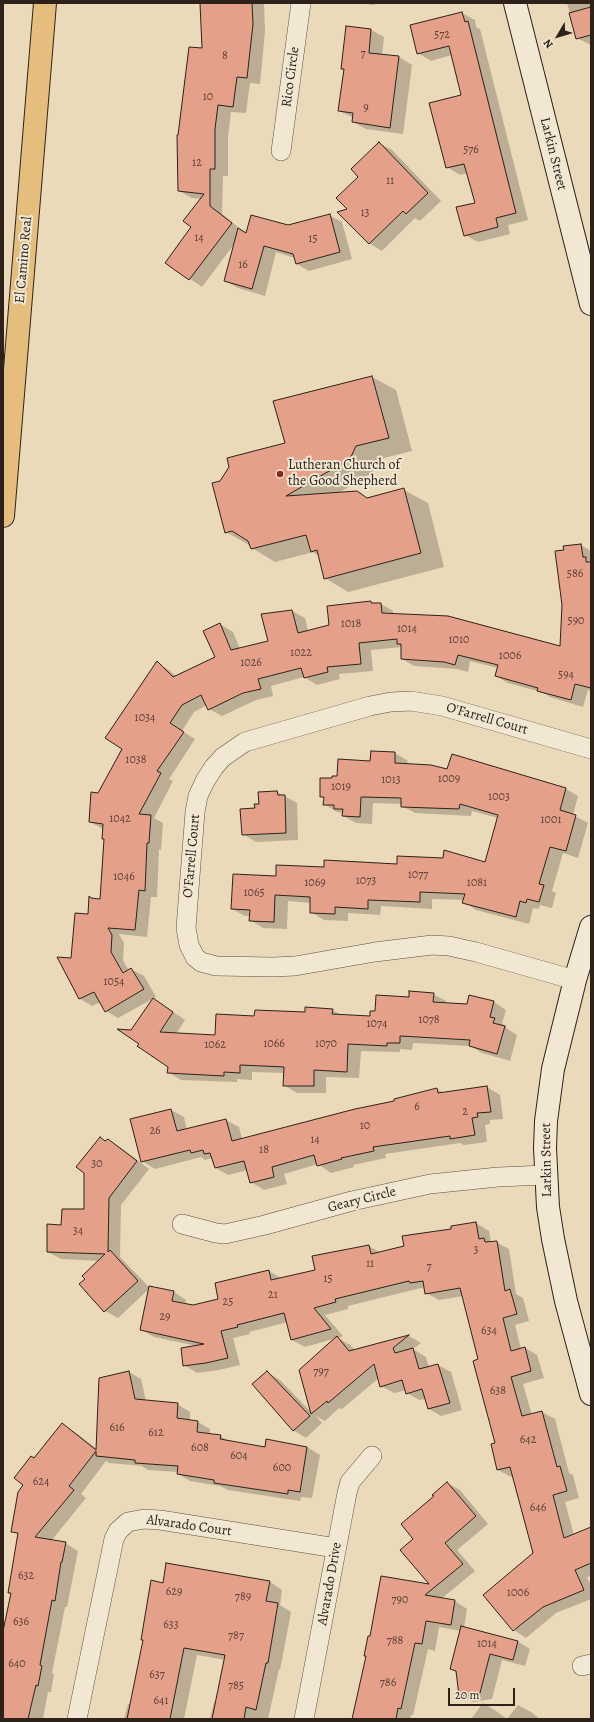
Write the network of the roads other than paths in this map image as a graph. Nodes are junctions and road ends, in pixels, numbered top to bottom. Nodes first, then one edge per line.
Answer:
1 (45, 3) edge
2 (301, 3) edge
3 (515, 3) edge
4 (281, 151) dead end
5 (591, 304) edge
6 (3, 516) edge
7 (591, 749) edge
8 (591, 927) edge
9 (575, 980) junction
10 (546, 1175) junction
11 (182, 1224) dead end
12 (591, 1394) edge
13 (372, 1456) dead end
14 (336, 1548) junction
15 (77, 1719) edge
16 (304, 1719) edge

1 - 6 highway, El Camino Real
2 - 4 street, Rico Circle
3 - 5 street, Larkin Street
7 - 9 street, O'Farrell Court
8 - 9 street, Larkin Street
9 - 10 street, Larkin Street
10 - 11 street, Geary Circle
10 - 12 street, Larkin Street
13 - 14 street, Alvarado Drive
14 - 15 street, Alvarado Court
14 - 16 street, Alvarado Drive

